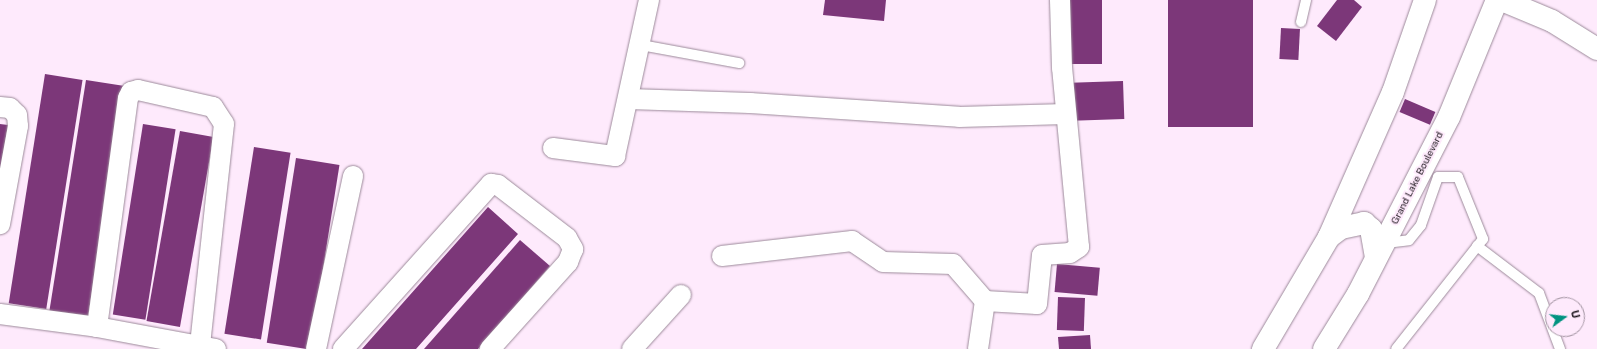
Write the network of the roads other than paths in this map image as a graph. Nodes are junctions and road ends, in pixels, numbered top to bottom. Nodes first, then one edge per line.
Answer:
1 (649, 0) edge
2 (1060, 0) edge
3 (1306, 0) edge
4 (1425, 0) edge
5 (1497, 0) edge
6 (1502, 0) edge
7 (1301, 22) dead end
8 (641, 45) junction
9 (1597, 49) edge
10 (739, 63) dead end
11 (629, 99) junction
12 (0, 107) edge
13 (1066, 114) junction
14 (553, 148) dead end
15 (353, 176) dead end
16 (0, 224) edge
17 (1329, 237) junction
18 (1477, 246) junction
19 (1380, 250) junction
20 (722, 256) dead end
21 (681, 296) dead end
22 (985, 301) junction
23 (0, 314) edge
24 (97, 327) junction
25 (639, 347) edge
26 (208, 348) edge
27 (316, 349) edge
28 (343, 349) edge
29 (490, 349) edge
30 (978, 349) edge
31 (1263, 349) edge
32 (1324, 349) edge
33 (1396, 349) edge
34 (1560, 349) edge

1 - 8 street
2 - 13 street
3 - 7 lane
4 - 17 street
5 - 19 street, Grand Lake Boulevard
6 - 9 street
8 - 10 lane
8 - 11 street
11 - 13 street
11 - 14 street
12 - 16 street
13 - 22 street
15 - 27 street
17 - 19 street
17 - 31 street
18 - 19 lane
18 - 33 lane
18 - 34 lane
19 - 32 street, Grand Lake Boulevard
20 - 22 street
21 - 25 street
22 - 30 street
23 - 24 street
24 - 26 street
24 - 26 street
28 - 29 street

